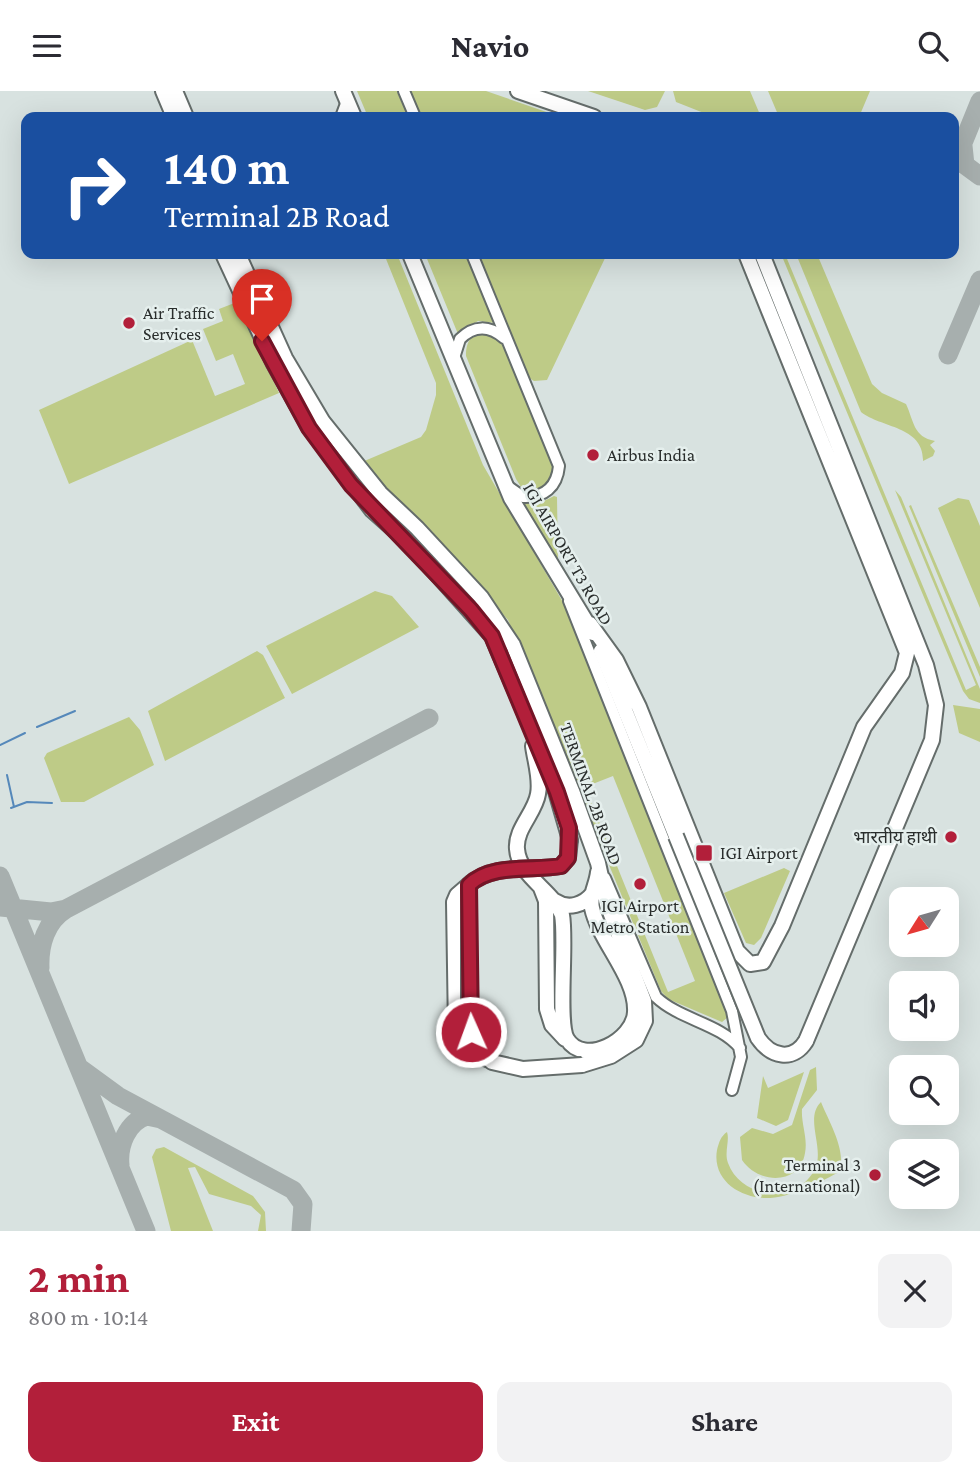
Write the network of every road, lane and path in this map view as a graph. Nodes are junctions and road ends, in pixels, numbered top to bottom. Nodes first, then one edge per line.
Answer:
1 (163, 91) edge
2 (175, 91) edge
3 (404, 91) edge
4 (518, 91) edge
5 (172, 112) edge
6 (184, 112) edge
7 (413, 112) edge
8 (579, 112) edge
9 (225, 259) edge
10 (240, 259) edge
11 (412, 259) edge
12 (474, 259) edge
13 (748, 259) edge
14 (764, 259) edge
15 (509, 345) junction
16 (456, 367) junction
17 (503, 480) junction
18 (380, 493) junction
19 (372, 510) junction
20 (564, 586) junction
21 (590, 624) junction
22 (528, 716) junction
23 (598, 863) junction
24 (540, 887) junction
25 (593, 893) junction
26 (555, 901) junction
27 (733, 1011) junction
28 (718, 1031) junction
29 (574, 1047) junction
30 (741, 1051) junction
31 (732, 1090) dead end

1 - 5 main road
2 - 6 main road
3 - 7 street
4 - 8 main road
9 - 19 main road, TERMINAL 2B ROAD
10 - 18 main road, TERMINAL 2B ROAD
11 - 16 main road, IGI AIRPORT T3 ROAD
12 - 15 street
13 - 21 main road
14 - 21 main road, IGI AIRPORT T3 ROAD, bridge
15 - 16 street
15 - 17 street
16 - 17 main road, IGI AIRPORT T3 ROAD
17 - 20 main road, IGI AIRPORT T3 ROAD
18 - 19 main road
18 - 23 main road, TERMINAL 2B ROAD
19 - 22 main road, TERMINAL 2B ROAD
20 - 21 main road, IGI AIRPORT T3 ROAD
20 - 27 street
22 - 23 main road, TERMINAL 2B ROAD, bridge
22 - 24 main road
23 - 25 main road
23 - 28 street
24 - 26 main road
24 - 29 main road
25 - 26 main road
25 - 29 main road
26 - 29 main road
27 - 28 street
27 - 30 street
28 - 30 street
30 - 31 street

